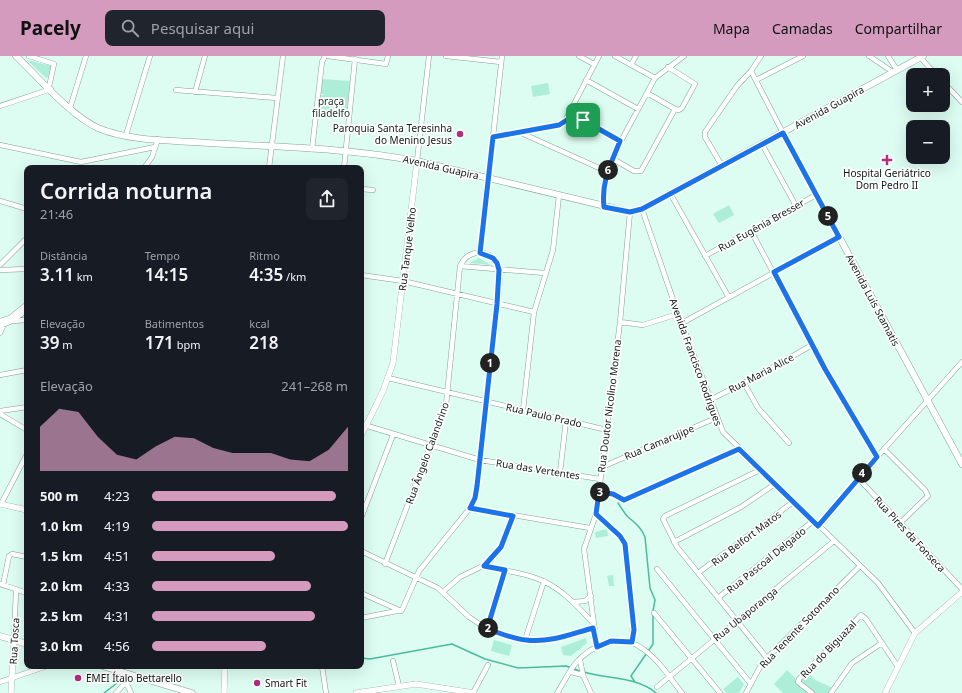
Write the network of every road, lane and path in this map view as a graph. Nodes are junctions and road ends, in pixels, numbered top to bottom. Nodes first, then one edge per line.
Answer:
1 (16, 56) edge
2 (29, 56) edge
3 (86, 56) edge
4 (150, 56) edge
5 (205, 56) edge
6 (283, 56) edge
7 (324, 56) edge
8 (328, 56) edge
9 (388, 56) edge
10 (429, 56) edge
11 (446, 56) edge
12 (502, 56) edge
13 (579, 56) edge
14 (599, 56) edge
15 (616, 56) edge
16 (636, 56) edge
17 (684, 56) edge
18 (761, 56) edge
19 (765, 56) edge
20 (803, 56) edge
21 (869, 56) edge
22 (888, 56) edge
23 (922, 57) edge
24 (355, 59) junction
25 (501, 62) junction
26 (758, 62) junction
27 (594, 64) junction
28 (631, 65) junction
29 (668, 67) junction
30 (931, 68) edge
31 (751, 71) junction
32 (895, 71) junction
33 (655, 78) junction
34 (586, 80) junction
35 (756, 80) junction
36 (50, 88) junction
37 (950, 89) edge
38 (176, 90) dead end
39 (195, 92) junction
40 (647, 93) junction
41 (277, 98) junction
42 (962, 102) edge
43 (0, 106) edge
44 (70, 108) junction
45 (638, 109) junction
46 (675, 109) junction
47 (567, 120) junction
48 (519, 132) junction
49 (783, 133) junction
50 (126, 135) junction
51 (493, 137) junction
52 (146, 138) junction
53 (158, 139) junction
54 (620, 141) junction
55 (762, 144) junction
56 (0, 145) edge
57 (272, 146) junction
58 (155, 147) junction
59 (149, 148) junction
60 (312, 148) junction
61 (346, 150) junction
62 (152, 156) junction
63 (613, 159) junction
64 (418, 161) junction
65 (146, 165) edge
66 (269, 165) edge
67 (344, 165) edge
68 (722, 166) junction
69 (608, 172) junction
70 (488, 178) junction
71 (364, 189) edge
72 (373, 190) dead end
73 (670, 194) junction
74 (559, 195) junction
75 (816, 195) junction
76 (0, 201) edge
77 (796, 206) junction
78 (24, 207) edge
79 (604, 207) junction
80 (642, 209) junction
81 (630, 212) junction
82 (751, 230) junction
83 (839, 237) junction
84 (24, 241) edge
85 (480, 253) junction
86 (705, 256) junction
87 (0, 265) edge
88 (460, 266) junction
89 (24, 269) edge
90 (0, 270) edge
91 (499, 270) junction
92 (774, 272) junction
93 (545, 273) junction
94 (364, 275) edge
95 (403, 281) junction
96 (457, 294) junction
97 (728, 296) junction
98 (497, 304) junction
99 (24, 311) edge
100 (534, 312) junction
101 (678, 314) junction
102 (11, 319) junction
103 (24, 320) edge
104 (620, 322) junction
105 (2, 323) edge
106 (682, 323) junction
107 (0, 334) edge
108 (812, 345) junction
109 (962, 362) edge
110 (24, 371) edge
111 (0, 375) edge
112 (388, 378) junction
113 (744, 383) junction
114 (447, 392) junction
115 (710, 400) junction
116 (928, 401) junction
117 (485, 402) junction
118 (24, 407) edge
119 (523, 410) junction
120 (0, 411) edge
121 (0, 414) edge
122 (716, 418) junction
123 (566, 421) junction
124 (364, 426) edge
125 (24, 428) edge
126 (367, 428) junction
127 (607, 430) junction
128 (364, 432) edge
129 (392, 435) junction
130 (789, 443) dead end
131 (431, 446) junction
132 (739, 449) junction
133 (884, 449) junction
134 (877, 457) junction
135 (24, 460) edge
136 (480, 460) junction
137 (962, 464) edge
138 (602, 467) junction
139 (760, 470) junction
140 (560, 472) junction
141 (858, 478) junction
142 (600, 479) junction
143 (775, 484) junction
144 (599, 492) junction
145 (793, 502) junction
146 (1, 504) edge
147 (470, 508) junction
148 (24, 509) edge
149 (364, 510) edge
150 (596, 514) junction
151 (513, 516) junction
152 (813, 521) junction
153 (900, 523) junction
154 (818, 526) junction
155 (590, 528) junction
156 (674, 542) junction
157 (834, 542) junction
158 (364, 553) edge
159 (24, 556) edge
160 (385, 564) junction
161 (484, 566) junction
162 (860, 566) junction
163 (656, 569) dead end
164 (505, 570) junction
165 (698, 573) junction
166 (416, 576) junction
167 (544, 580) junction
168 (2, 585) edge
169 (962, 589) edge
170 (16, 590) junction
171 (24, 592) edge
172 (443, 592) junction
173 (962, 592) edge
174 (364, 594) edge
175 (591, 596) junction
176 (718, 598) junction
177 (574, 602) junction
178 (400, 611) junction
179 (654, 613) dead end
180 (364, 617) edge
181 (737, 621) junction
182 (592, 622) junction
183 (593, 628) junction
184 (487, 629) junction
185 (915, 633) junction
186 (0, 636) edge
187 (14, 640) junction
188 (525, 640) junction
189 (714, 640) junction
190 (632, 642) junction
191 (24, 643) edge
192 (882, 643) junction
193 (597, 647) junction
194 (691, 658) junction
195 (767, 658) junction
196 (393, 661) dead end
197 (579, 662) junction
198 (488, 665) dead end
199 (898, 667) junction
200 (38, 669) edge
201 (112, 669) edge
202 (225, 669) edge
203 (322, 669) edge
204 (571, 671) junction
205 (122, 672) junction
206 (583, 675) junction
207 (668, 677) junction
208 (12, 678) junction
209 (0, 682) edge
210 (126, 682) junction
211 (751, 684) junction
212 (398, 686) junction
213 (657, 687) dead end
214 (11, 693) edge
215 (116, 693) edge
216 (131, 693) edge
217 (192, 693) edge
218 (224, 693) edge
219 (326, 693) edge
220 (356, 693) edge
221 (474, 693) edge
222 (557, 693) edge
223 (591, 693) edge
224 (682, 693) edge
225 (720, 693) edge
226 (746, 693) edge
227 (812, 693) edge
228 (831, 693) edge
229 (885, 693) edge

1 - 36 main road, Avenida Guapira
2 - 36 street
3 - 44 street
4 - 50 street
5 - 39 street
6 - 41 street
7 - 60 street
8 - 24 street
9 - 24 street
10 - 64 street, Rua Tanque Velho
11 - 25 street
12 - 25 street
13 - 27 street
14 - 27 street
15 - 28 street
16 - 28 street
17 - 29 street
18 - 26 street
19 - 26 street
20 - 35 street
21 - 32 street
22 - 32 street
23 - 30 street
23 - 32 main road, Avenida Guapira
24 - 61 street
25 - 51 street
26 - 31 street
27 - 34 street
28 - 33 street
29 - 33 street
29 - 46 street
31 - 35 street, Avenida Luís Stamatis
31 - 68 street
32 - 49 main road, Avenida Guapira
33 - 40 street
34 - 45 street
34 - 47 street
35 - 49 street, Avenida Luís Stamatis
36 - 43 street
36 - 44 main road, Avenida Guapira
37 - 42 street
38 - 39 street
39 - 41 street
40 - 45 street
40 - 46 street
41 - 57 street
44 - 50 main road, Avenida Guapira
45 - 54 street
46 - 63 street
47 - 48 street
47 - 54 street
48 - 51 street
48 - 69 street
49 - 55 main road, Avenida Guapira
49 - 75 main road, Avenida Luís Stamatis
50 - 52 main road, Avenida Guapira
51 - 70 street
52 - 53 main road, Avenida Guapira
52 - 59 street
53 - 57 main road, Avenida Guapira
53 - 58 street
54 - 63 street
55 - 68 main road, Avenida Guapira
55 - 77 street
56 - 59 street
57 - 60 main road, Avenida Guapira
57 - 66 street
58 - 59 street
58 - 62 street
59 - 62 street
60 - 61 main road, Avenida Guapira
61 - 64 main road, Avenida Guapira
61 - 67 street
62 - 65 street
63 - 69 street
64 - 70 main road, Avenida Guapira
64 - 95 street, Rua Tanque Velho
68 - 73 main road, Avenida Guapira
69 - 79 street
70 - 74 main road, Avenida Guapira
70 - 85 street
71 - 72 street
73 - 80 main road, Avenida Guapira
73 - 86 street
74 - 79 main road, Avenida Guapira
74 - 93 street
75 - 77 street, Rua Eugênia Bresser
75 - 83 main road, Avenida Luís Stamatis
76 - 78 street
77 - 82 street, Rua Eugênia Bresser
79 - 81 main road, Avenida Guapira
80 - 81 main road, Avenida Guapira
80 - 101 street, Avenida Francisco Rodrigues
81 - 104 street, Rua Doutor Nicolino Morena
82 - 86 street, Rua Eugênia Bresser
82 - 92 street
83 - 92 street
83 - 116 main road, Avenida Luís Stamatis
84 - 87 street
85 - 88 street
85 - 91 street
86 - 97 street
88 - 91 street
88 - 96 street, Rua Ângelo Calandrino
89 - 90 street
91 - 93 street
91 - 98 street
92 - 97 street
92 - 108 street
93 - 100 street
94 - 95 street
95 - 96 street
95 - 112 street, Rua Tanque Velho
96 - 98 street
96 - 114 street, Rua Ângelo Calandrino
97 - 106 street
98 - 100 street
98 - 117 street
99 - 102 street
100 - 119 street
101 - 104 street
101 - 106 street, Avenida Francisco Rodrigues
102 - 103 street
102 - 105 street
104 - 127 street, Rua Doutor Nicolino Morena
105 - 107 street
106 - 115 street, Avenida Francisco Rodrigues
108 - 113 street, Rua Maria Alice
108 - 134 street
109 - 116 street
110 - 111 street
112 - 114 street, Rua Paulo Prado
112 - 126 street, Rua Tanque Velho
113 - 115 street, Rua Maria Alice
113 - 130 street
114 - 117 street, Rua Paulo Prado
114 - 131 street, Rua Ângelo Calandrino
115 - 122 street, Avenida Francisco Rodrigues
116 - 133 street
116 - 137 main road, Avenida Luís Stamatis
117 - 119 street, Rua Paulo Prado
117 - 136 street
118 - 120 street
119 - 123 street, Rua Paulo Prado
121 - 125 street
122 - 132 street, Avenida Francisco Rodrigues
122 - 138 street, Rua Camarujipe
123 - 127 street, Rua Paulo Prado
123 - 140 street
124 - 126 street, Rua das Vertentes
126 - 128 street, Rua Tanque Velho
126 - 129 street, Rua das Vertentes
127 - 138 street, Rua Doutor Nicolino Morena
129 - 131 street, Rua das Vertentes
129 - 149 street
131 - 136 street, Rua das Vertentes
131 - 160 street, Rua Ângelo Calandrino
132 - 139 street, Avenida Francisco Rodrigues
132 - 144 street
133 - 134 street
133 - 153 street
134 - 141 street
135 - 146 street
136 - 140 street, Rua das Vertentes
136 - 147 street
138 - 142 street, Rua Doutor Nicolino Morena
139 - 143 street, Avenida Francisco Rodrigues
139 - 156 street
140 - 142 street, Rua das Vertentes
141 - 153 street, Rua Pires da Fonseca
141 - 154 street
142 - 144 street, Rua Doutor Nicolino Morena
143 - 145 street, Avenida Francisco Rodrigues
143 - 156 street
144 - 150 street, Rua Doutor Nicolino Morena
145 - 152 street, Avenida Francisco Rodrigues
145 - 165 street, Rua Belfort Matos
146 - 148 street
147 - 151 street
147 - 166 street
150 - 155 street, Rua Doutor Nicolino Morena
150 - 190 street
151 - 155 street
151 - 161 street
152 - 154 street, Avenida Francisco Rodrigues
152 - 176 street, Rua Pascoal Delgado
153 - 169 street, Rua Pires da Fonseca
154 - 157 street, Avenida Francisco Rodrigues
155 - 175 street, Rua Doutor Nicolino Morena
156 - 165 street
157 - 162 street, Avenida Francisco Rodrigues
157 - 181 street, Rua Ubaporanga
158 - 160 street
159 - 168 street
160 - 166 street
161 - 164 street
161 - 172 street
162 - 185 street, Avenida Francisco Rodrigues
162 - 195 street, Rua Tenente Sotomano
163 - 189 street
164 - 167 street
164 - 184 street
165 - 176 street
166 - 172 street
166 - 178 street
167 - 177 street
167 - 188 street
168 - 170 street
170 - 171 street
170 - 187 street, Rua Tosca
172 - 184 street
173 - 185 street
174 - 178 street
175 - 177 street
175 - 182 street, Rua Doutor Nicolino Morena
176 - 181 street
177 - 182 street
178 - 180 street
179 - 194 street
181 - 189 street, Rua Ubaporanga
181 - 195 street
182 - 183 street, Rua Doutor Nicolino Morena
183 - 188 street
183 - 193 street, Rua Doutor Nicolino Morena
184 - 188 street
185 - 199 street
186 - 187 main road
187 - 191 main road
187 - 208 street, Rua Tosca
189 - 194 street, Rua Ubaporanga
189 - 211 street
190 - 193 street
190 - 207 street
192 - 199 street
192 - 227 street, Rua do Biguazal
192 - 228 street
193 - 197 street
194 - 207 street, Rua Ubaporanga
194 - 225 street
195 - 211 street, Rua Tenente Sotomano
196 - 212 street
197 - 204 street
197 - 206 street
198 - 221 street
199 - 229 street
200 - 208 street
201 - 205 main road
202 - 218 street
203 - 219 street
204 - 206 street
204 - 222 street
205 - 210 street
205 - 217 main road
206 - 223 street
207 - 213 street, Rua Ubaporanga
207 - 224 street
208 - 209 street
208 - 214 street, Rua Tosca
210 - 215 street
210 - 216 street
211 - 226 street, Rua Tenente Sotomano
212 - 220 street
212 - 221 street

